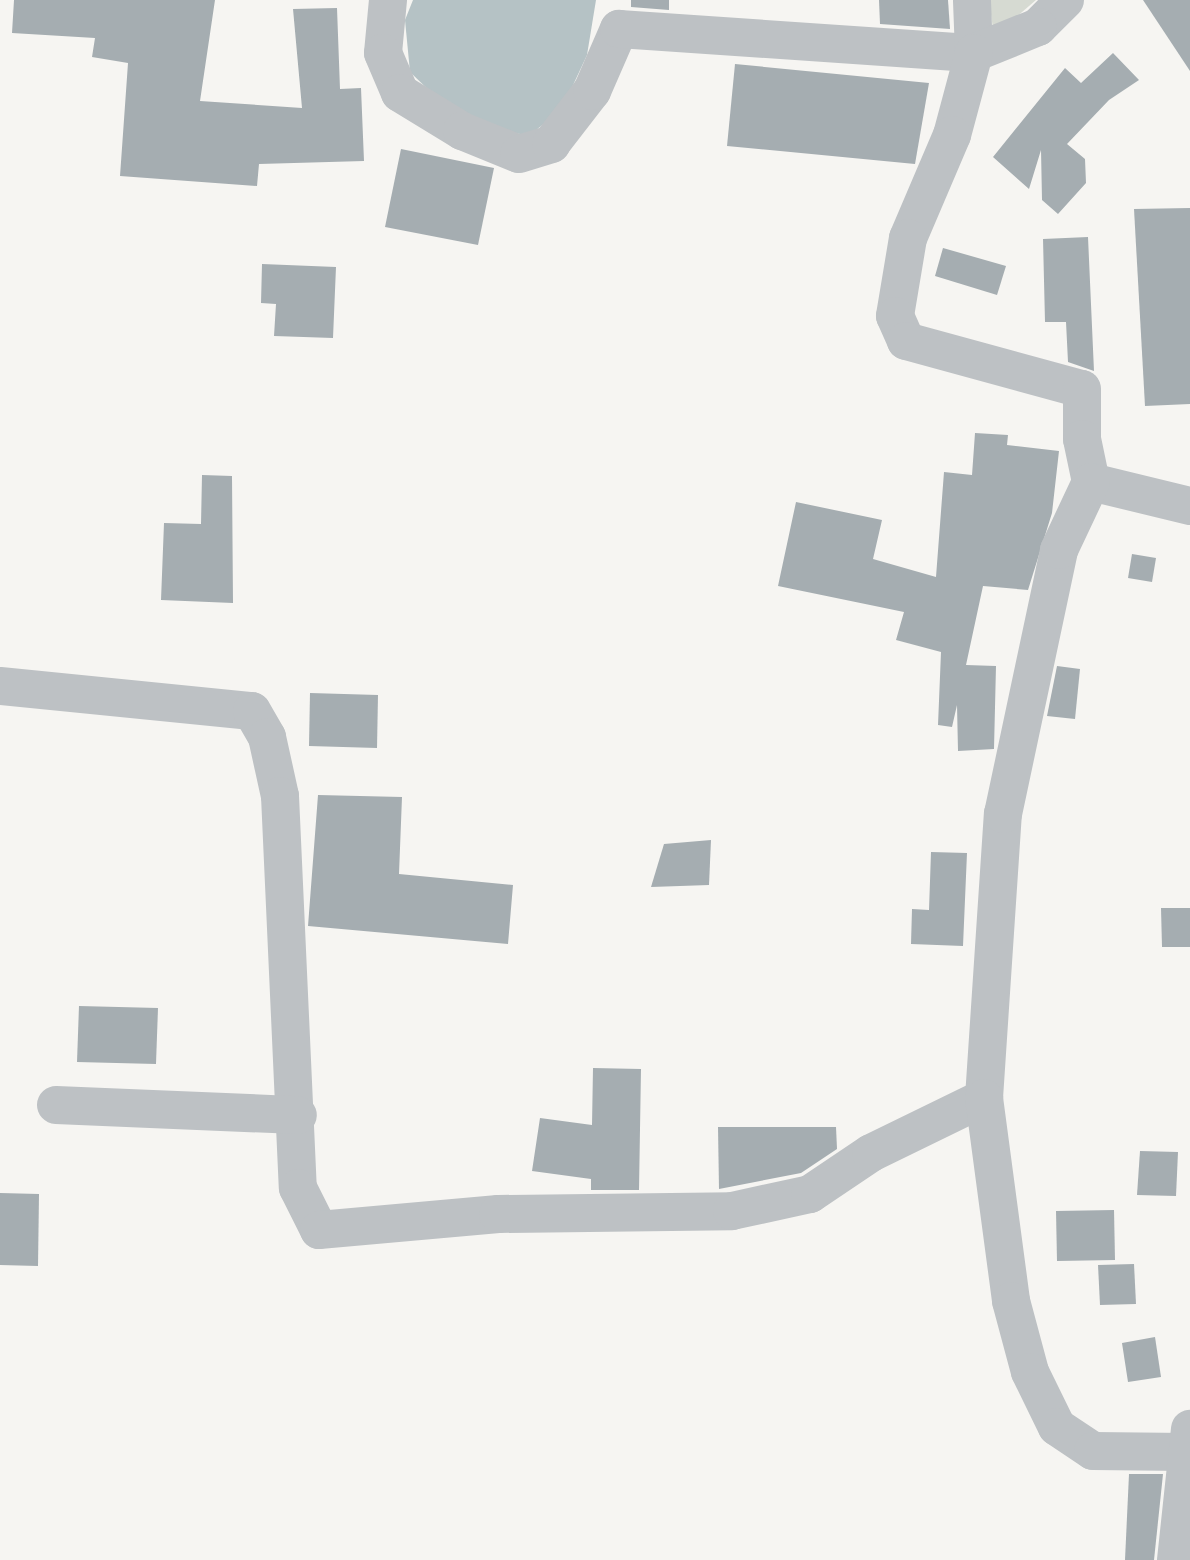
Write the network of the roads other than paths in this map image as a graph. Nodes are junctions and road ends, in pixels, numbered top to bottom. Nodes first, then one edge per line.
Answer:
1 (388, 0) edge
2 (972, 0) edge
3 (1066, 0) edge
4 (974, 53) junction
5 (1092, 482) junction
6 (1190, 506) edge
7 (0, 686) edge
8 (984, 1098) junction
9 (56, 1106) dead end
10 (298, 1115) junction
11 (1188, 1440) edge
12 (1176, 1560) edge

1 - 4 street
2 - 4 street
3 - 4 street
4 - 5 street
5 - 6 street
5 - 8 street
7 - 10 street
8 - 10 street
8 - 11 street
9 - 10 street
11 - 12 street

